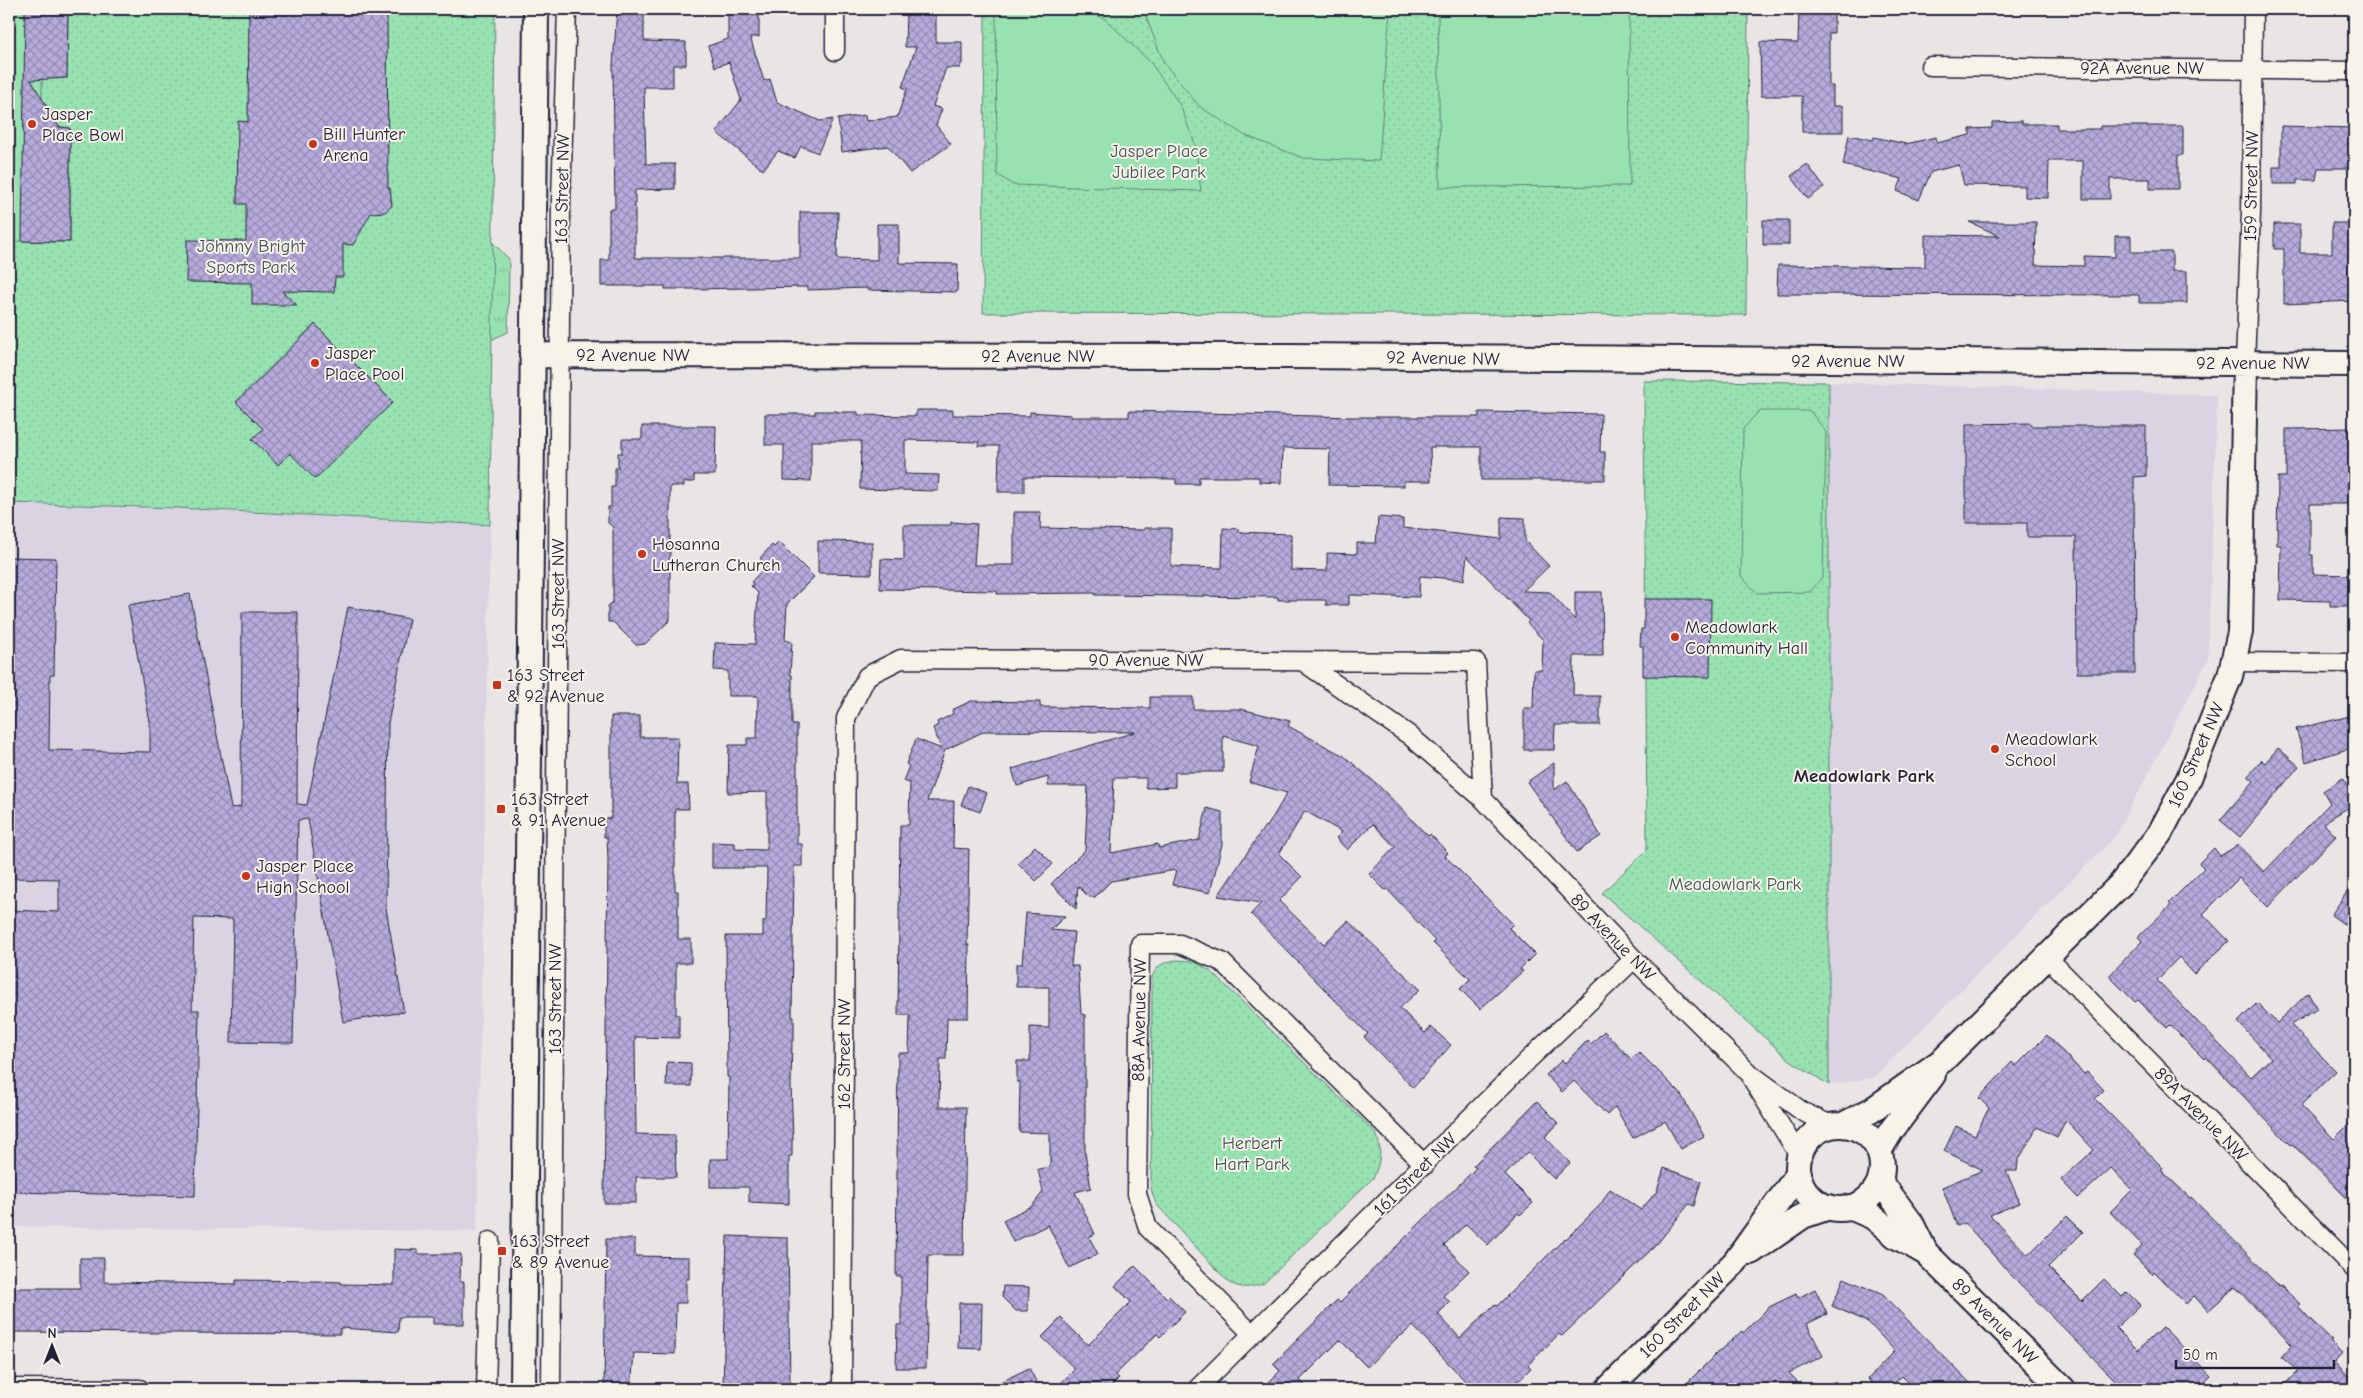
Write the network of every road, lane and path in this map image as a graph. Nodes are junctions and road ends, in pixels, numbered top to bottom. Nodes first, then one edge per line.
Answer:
1 (536, 9) edge
2 (567, 9) edge
3 (835, 9) edge
4 (2253, 9) edge
5 (835, 51) dead end
6 (1930, 66) dead end
7 (2252, 69) junction
8 (2354, 71) edge
9 (532, 355) junction
10 (560, 355) junction
11 (2246, 363) junction
12 (2354, 364) edge
13 (1305, 662) junction
14 (2235, 662) junction
15 (2354, 663) edge
16 (846, 718) joint
17 (1483, 799) junction
18 (2048, 958) junction
19 (1634, 959) junction
20 (1943, 1060) junction
21 (1748, 1072) junction
22 (1838, 1125) junction
23 (1879, 1151) junction
24 (1425, 1165) junction
25 (1799, 1165) junction
26 (1880, 1181) junction
27 (1840, 1207) junction
28 (490, 1241) dead end
29 (1926, 1253) junction
30 (1735, 1262) junction
31 (2354, 1269) edge
32 (1252, 1334) junction
33 (9, 1388) edge
34 (140, 1389) edge
35 (486, 1389) edge
36 (523, 1389) edge
37 (552, 1389) edge
38 (842, 1389) edge
39 (1197, 1389) edge
40 (1608, 1389) edge
41 (2063, 1389) edge

1 - 9 street, 163 Street NW
2 - 10 street, 163 Street NW
3 - 5 street
4 - 7 street, 159 Street NW
6 - 7 street, 92A Avenue NW
7 - 8 street, 92A Avenue NW
7 - 11 street, 159 Street NW
9 - 10 street, 92 Avenue NW
9 - 36 street, 163 Street NW
10 - 11 street, 92 Avenue NW
10 - 37 street, 163 Street NW
11 - 12 street, 92 Avenue NW
11 - 14 street, 160 Street NW
13 - 16 street, 90 Avenue NW
13 - 17 street, 89 Avenue NW
13 - 17 street, 90 Avenue NW
14 - 15 street
14 - 18 street, 160 Street NW
16 - 38 street, 162 Street NW
17 - 19 street, 89 Avenue NW
18 - 20 street, 160 Street NW
18 - 31 street, 89A Avenue NW
19 - 21 street, 89 Avenue NW
19 - 24 street, 161 Street NW
20 - 22 street, 160 Street NW
20 - 23 street, 160 Street NW
21 - 22 street, 89 Avenue NW
21 - 25 street, 89 Avenue NW
22 - 23 street
22 - 25 street
23 - 26 street
24 - 32 street, 161 Street NW
24 - 32 street, 88A Avenue NW
25 - 27 street
25 - 30 street, 160 Street NW
26 - 27 street
26 - 29 street, 89 Avenue NW
27 - 29 street, 89 Avenue NW
27 - 30 street, 160 Street NW
28 - 35 street
29 - 41 street, 89 Avenue NW
30 - 40 street, 160 Street NW
32 - 39 street, 161 Street NW
33 - 34 street

